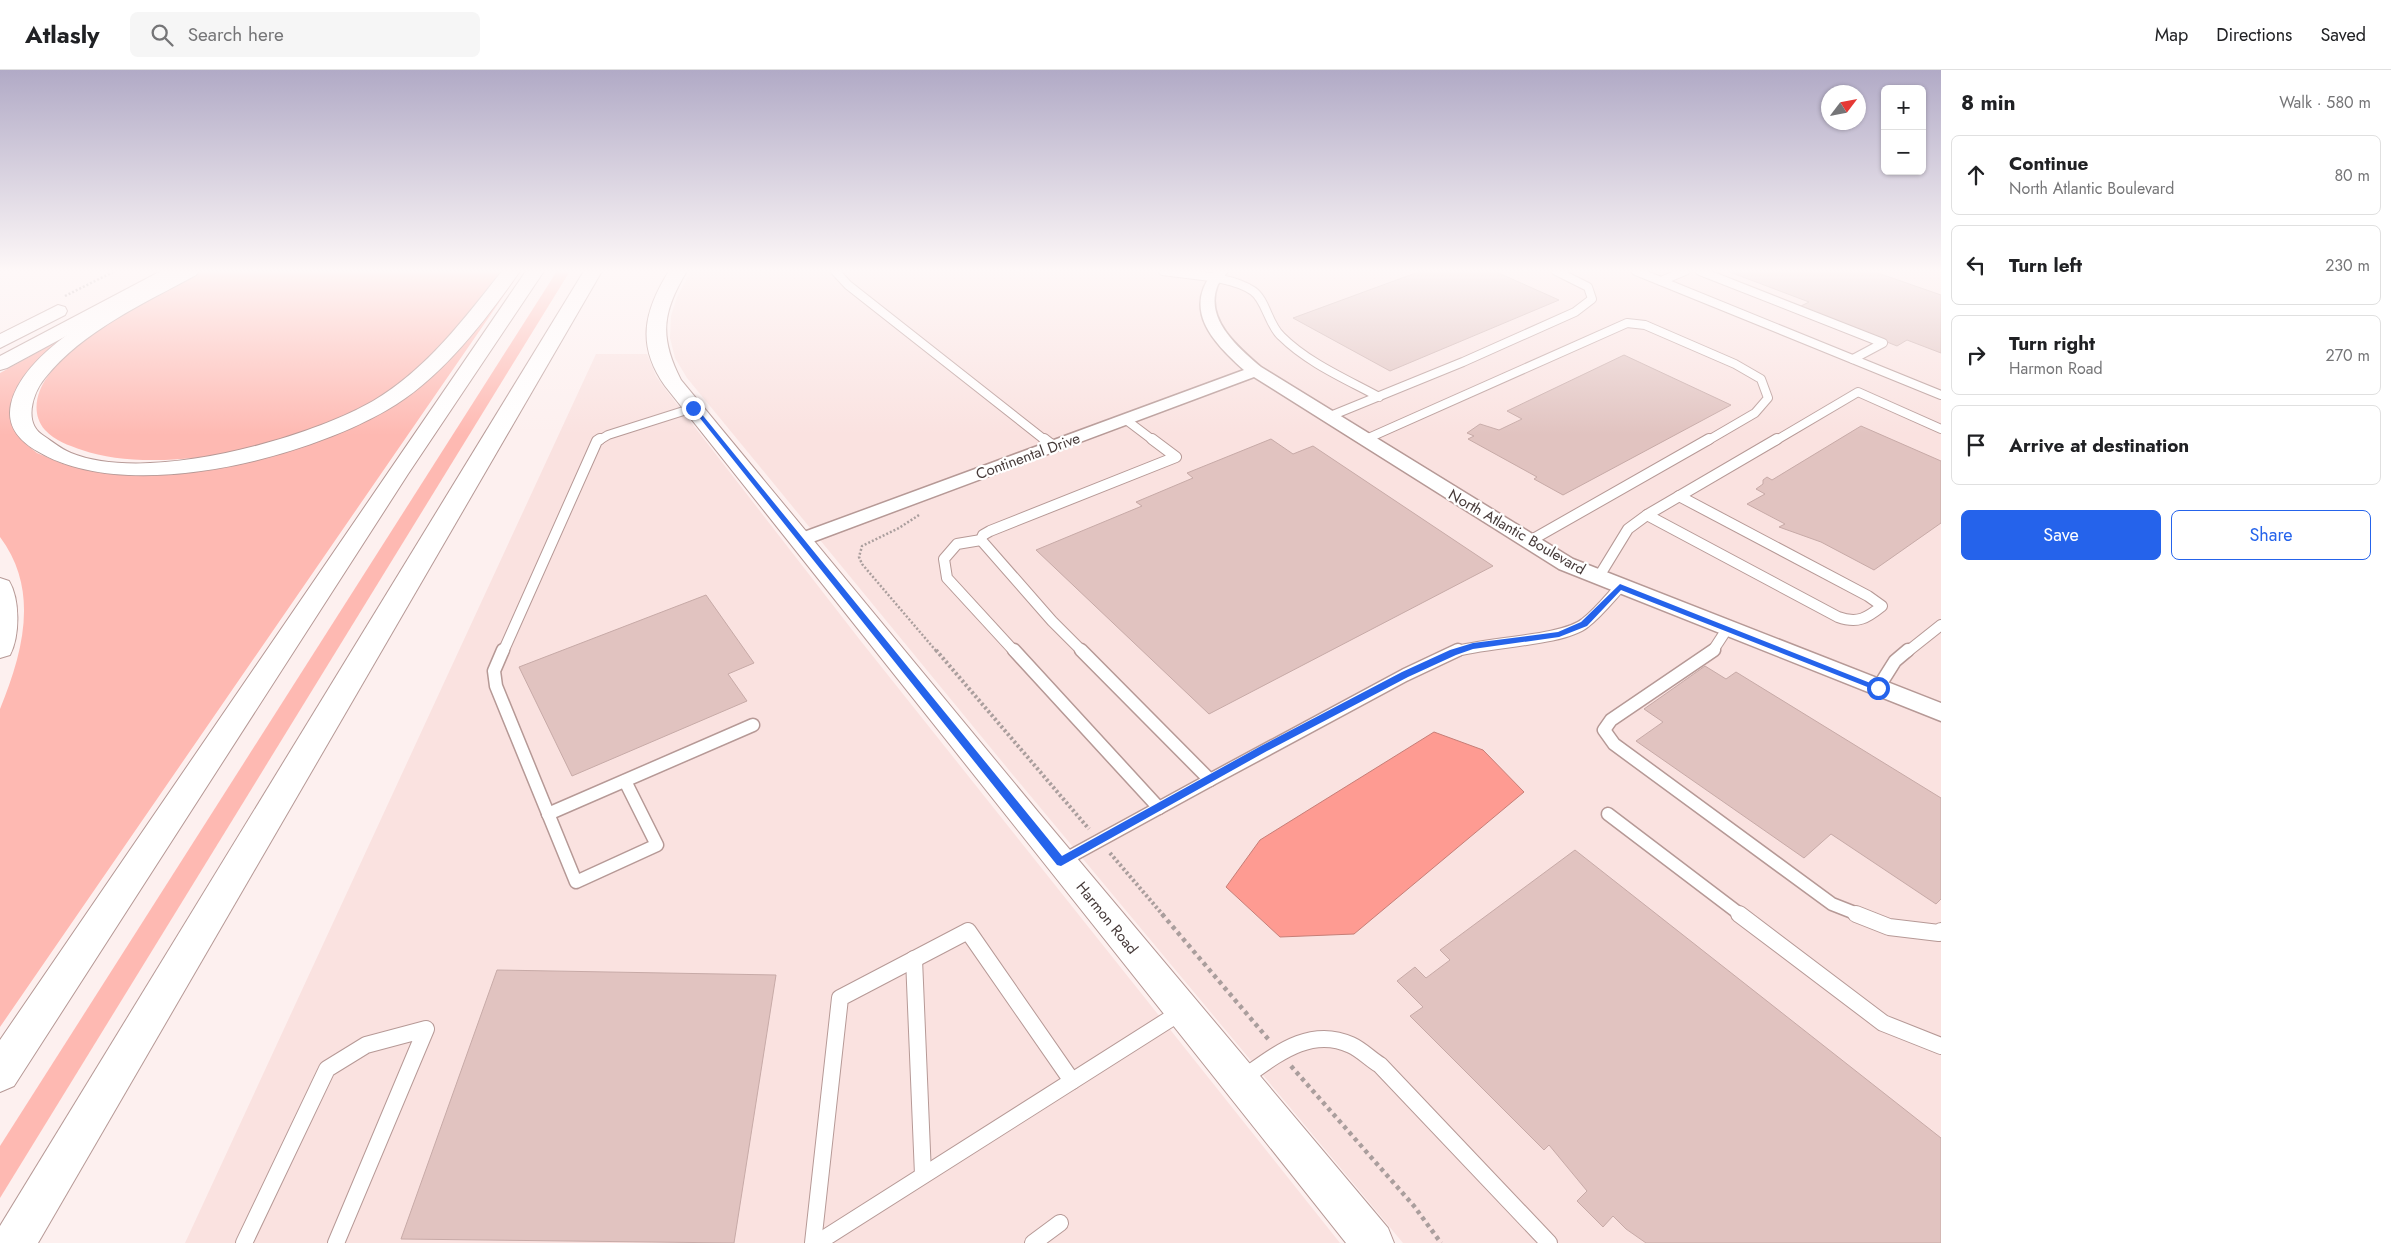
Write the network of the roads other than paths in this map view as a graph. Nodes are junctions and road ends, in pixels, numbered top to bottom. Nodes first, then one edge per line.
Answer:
1 (31, 326) edge
2 (71, 326) edge
3 (97, 326) edge
4 (465, 326) edge
5 (498, 326) edge
6 (562, 326) edge
7 (656, 326) edge
8 (900, 326) edge
9 (1213, 326) edge
10 (1272, 326) edge
11 (1543, 326) edge
12 (1623, 326) edge
13 (1647, 326) edge
14 (1771, 326) edge
15 (1839, 326) edge
16 (0, 342) edge
17 (1853, 359) junction
18 (0, 364) edge
19 (1255, 371) junction
20 (1941, 395) edge
21 (1379, 397) junction
22 (693, 408) junction
23 (1328, 418) junction
24 (1125, 419) junction
25 (1941, 429) edge
26 (1364, 440) junction
27 (1054, 446) junction
28 (1678, 496) junction
29 (1647, 515) junction
30 (800, 540) junction
31 (981, 540) junction
32 (1528, 542) junction
33 (1598, 578) junction
34 (0, 587) edge
35 (1620, 587) junction
36 (1941, 625) edge
37 (1727, 629) junction
38 (0, 648) edge
39 (1878, 688) junction
40 (1941, 712) edge
41 (753, 725) dead end
42 (625, 780) junction
43 (1210, 780) junction
44 (1159, 808) junction
45 (548, 814) junction
46 (1608, 814) dead end
47 (1061, 862) junction
48 (1941, 931) edge
49 (914, 960) junction
50 (1183, 1011) junction
51 (1941, 1046) edge
52 (0, 1073) edge
53 (1240, 1080) junction
54 (1072, 1081) junction
55 (923, 1175) junction
56 (1060, 1223) dead end
57 (14, 1243) edge
58 (244, 1243) edge
59 (336, 1243) edge
60 (815, 1243) edge
61 (1033, 1243) edge
62 (1374, 1243) edge
63 (1549, 1243) edge

1 - 16 main road
2 - 18 main road
3 - 4 main road
5 - 52 main road
6 - 57 main road
7 - 22 main road, Harmon Road
8 - 27 lane
9 - 19 street, North Atlantic Boulevard
10 - 21 lane
11 - 21 lane
12 - 26 lane
13 - 32 lane
14 - 17 lane
15 - 17 lane
17 - 20 lane
19 - 23 street, North Atlantic Boulevard
19 - 24 street, Continental Drive
21 - 23 lane
22 - 30 main road, Harmon Road
22 - 45 lane
23 - 26 street, North Atlantic Boulevard
24 - 27 street, Continental Drive
24 - 31 lane
25 - 28 lane
26 - 32 street, North Atlantic Boulevard
27 - 30 street, Continental Drive
28 - 29 lane
28 - 29 lane
29 - 33 lane
30 - 47 main road, Harmon Road
31 - 43 lane
31 - 44 lane
32 - 33 street, North Atlantic Boulevard
33 - 35 street, North Atlantic Boulevard
34 - 38 main road
35 - 37 street, North Atlantic Boulevard
35 - 43 lane
36 - 39 lane
37 - 39 street, North Atlantic Boulevard
37 - 48 lane
39 - 40 street, North Atlantic Boulevard
41 - 42 lane
42 - 45 lane
42 - 45 lane
43 - 44 lane
44 - 47 lane
46 - 51 lane
47 - 50 main road, Harmon Road
49 - 54 lane
49 - 55 lane
49 - 60 lane
50 - 53 main road, Harmon Road
50 - 54 lane
53 - 62 main road, Harmon Road
53 - 63 lane
54 - 55 lane
55 - 60 lane
56 - 61 lane
58 - 59 lane

